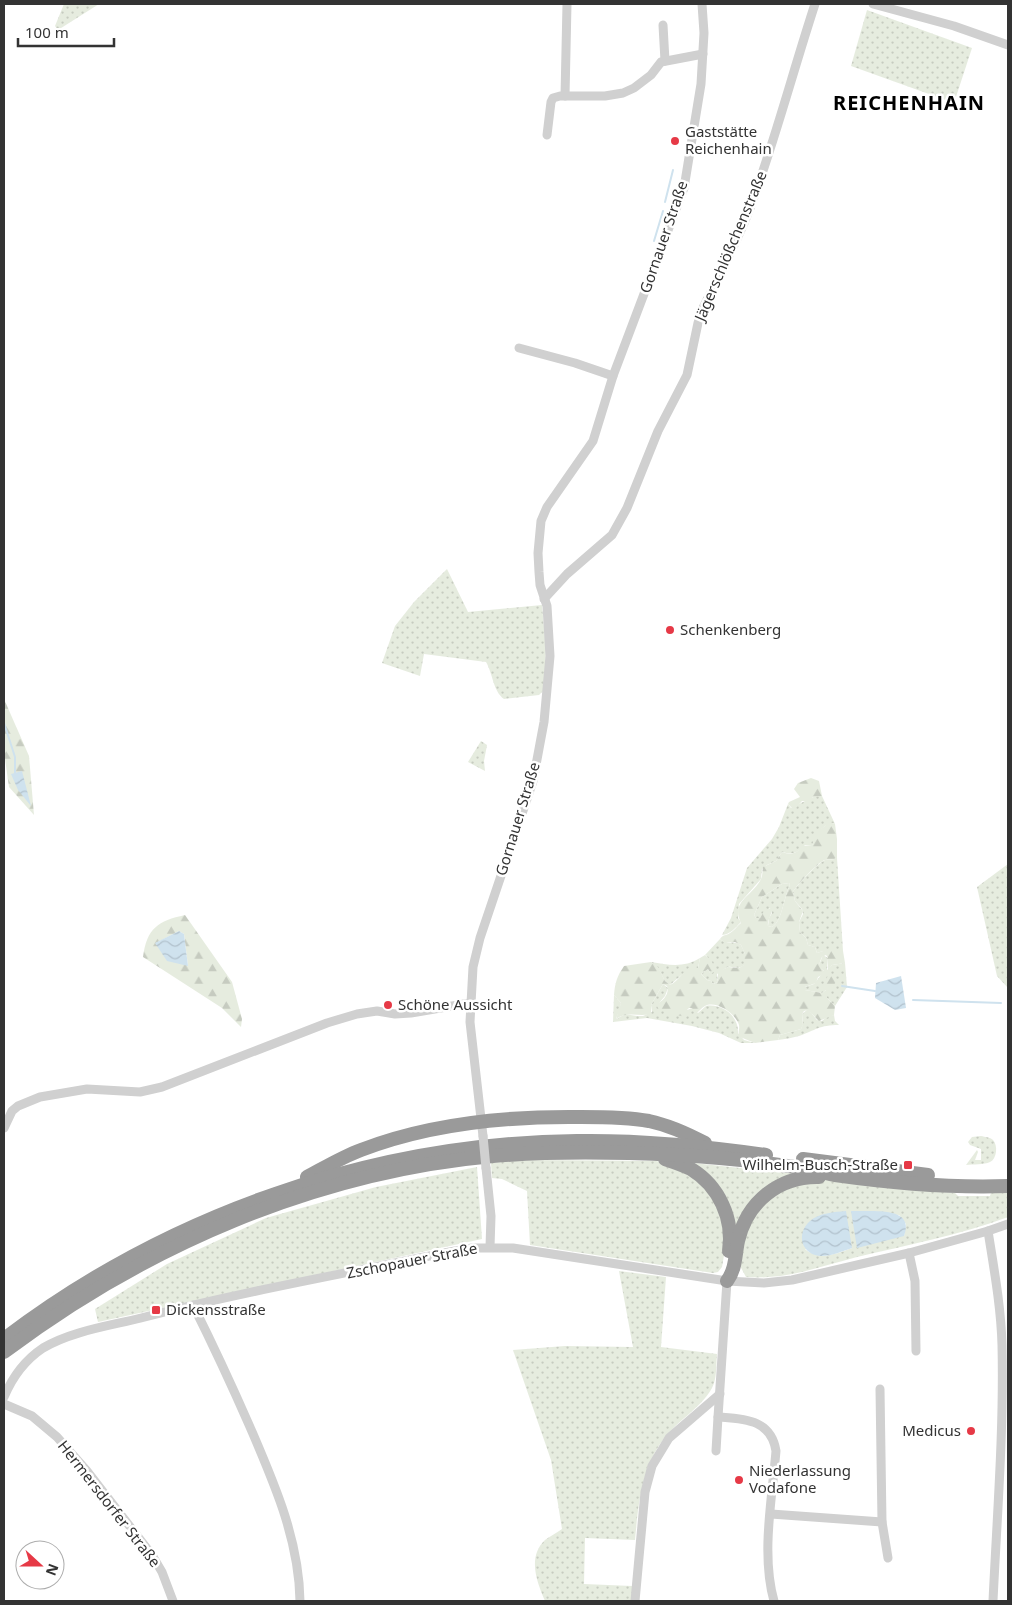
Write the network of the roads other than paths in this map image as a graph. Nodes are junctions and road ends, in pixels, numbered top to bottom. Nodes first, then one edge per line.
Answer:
1 (567, 4) edge
2 (702, 4) edge
3 (815, 4) edge
4 (873, 4) edge
5 (663, 25) dead end
6 (1008, 45) edge
7 (703, 54) junction
8 (665, 61) junction
9 (565, 96) junction
10 (547, 135) dead end
11 (519, 348) dead end
12 (613, 376) junction
13 (544, 599) junction
14 (470, 1003) junction
15 (481, 1120) junction
16 (4, 1128) edge
17 (712, 1148) junction
18 (655, 1155) junction
19 (832, 1175) junction
20 (1008, 1177) edge
21 (1008, 1186) edge
22 (289, 1189) junction
23 (1008, 1224) edge
24 (988, 1231) junction
25 (490, 1247) junction
26 (909, 1253) junction
27 (727, 1280) junction
28 (193, 1306) junction
29 (4, 1339) edge
30 (916, 1351) dead end
31 (4, 1352) edge
32 (880, 1389) dead end
33 (720, 1394) junction
34 (4, 1398) edge
35 (4, 1404) edge
36 (718, 1417) junction
37 (716, 1451) dead end
38 (771, 1514) junction
39 (882, 1522) junction
40 (888, 1558) dead end
41 (173, 1601) edge
42 (300, 1601) edge
43 (635, 1601) edge
44 (774, 1601) edge
45 (993, 1601) edge

1 - 9 street
2 - 7 street, Gornauer Straße
3 - 13 street, Jägerschlößchenstraße
4 - 6 street
5 - 8 street
7 - 8 street
7 - 12 street, Gornauer Straße
8 - 9 street
9 - 10 street
11 - 12 street
12 - 13 street, Gornauer Straße
13 - 14 street, Gornauer Straße
14 - 15 street, Gornauer Straße
14 - 16 street
15 - 17 highway
15 - 22 highway
15 - 25 street, Gornauer Straße, bridge
17 - 20 highway
17 - 22 highway
18 - 19 highway
18 - 27 highway
18 - 31 highway
19 - 21 highway
19 - 27 highway
22 - 29 highway
23 - 24 street, Zschopauer Straße
24 - 26 street, Zschopauer Straße
24 - 45 street
25 - 27 street, Zschopauer Straße
25 - 28 street, Zschopauer Straße
26 - 27 street, Zschopauer Straße
26 - 30 street
27 - 33 street
28 - 34 street, Zschopauer Straße
28 - 42 street
32 - 39 street
33 - 36 street
33 - 43 street
35 - 41 street, Hermersdorfer Straße
36 - 37 street
36 - 38 street
38 - 39 street
38 - 44 street
39 - 40 street

